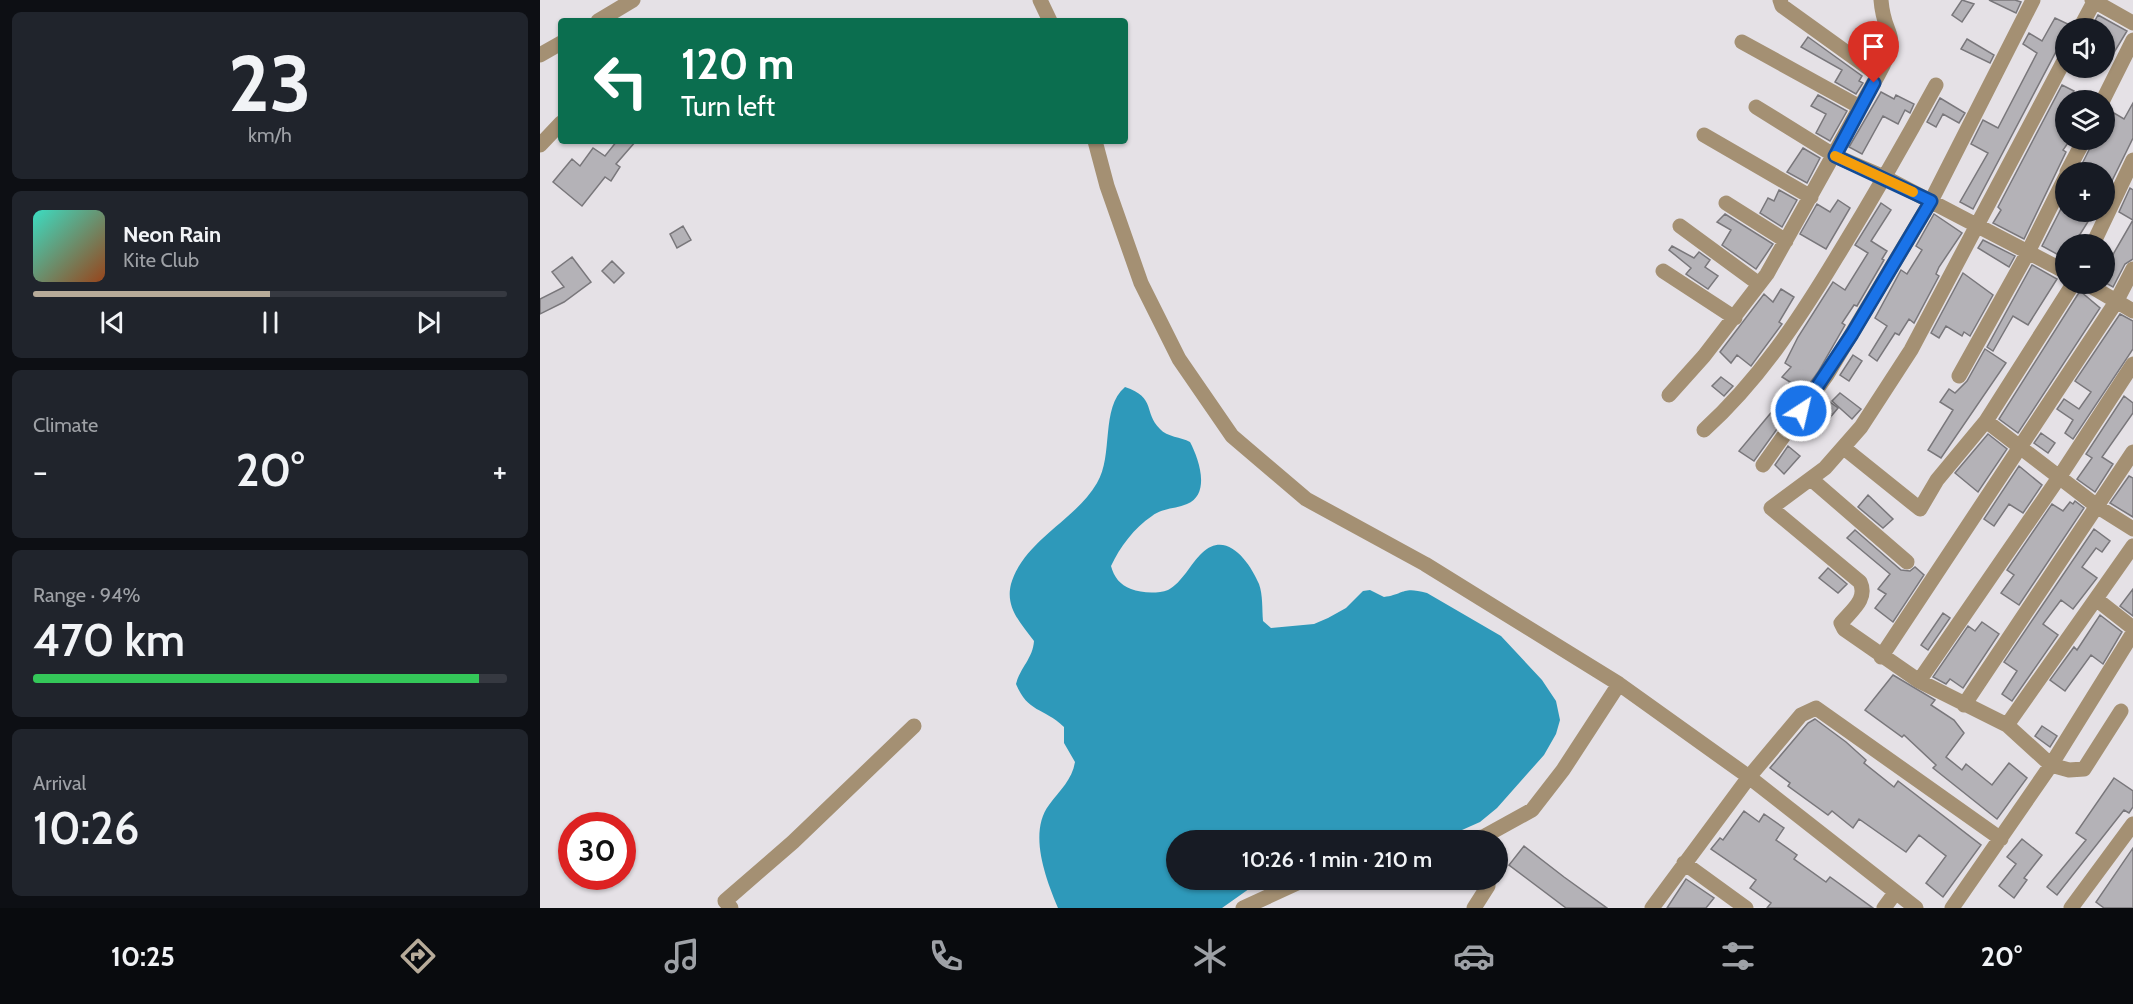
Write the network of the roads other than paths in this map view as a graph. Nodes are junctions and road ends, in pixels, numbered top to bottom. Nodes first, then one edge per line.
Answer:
1 (633, 0) edge
2 (1040, 0) edge
3 (1780, 0) edge
4 (1881, 0) edge
5 (2033, 0) edge
6 (2094, 0) edge
7 (602, 18) edge
8 (1049, 18) edge
9 (2085, 18) edge
10 (2133, 23) edge
11 (2133, 40) edge
12 (1742, 42) dead end
13 (558, 45) edge
14 (540, 55) edge
15 (1878, 75) junction
16 (2055, 78) edge
17 (1936, 85) dead end
18 (2108, 90) edge
19 (1756, 107) dead end
20 (1860, 107) junction
21 (558, 126) edge
22 (1704, 135) dead end
23 (1096, 144) edge
24 (540, 146) edge
25 (1835, 156) junction
26 (2133, 160) edge
27 (1886, 178) junction
28 (1811, 197) junction
29 (2055, 197) edge
30 (1931, 201) junction
31 (1726, 202) dead end
32 (1680, 225) dead end
33 (1977, 228) junction
34 (2098, 234) edge
35 (1786, 241) junction
36 (2027, 254) junction
37 (2055, 267) edge
38 (2133, 269) edge
39 (1663, 272) dead end
40 (1759, 284) junction
41 (2067, 294) edge
42 (2103, 294) edge
43 (2116, 302) junction
44 (2133, 311) edge
45 (1735, 318) junction
46 (2133, 364) edge
47 (1959, 376) dead end
48 (1669, 395) dead end
49 (1986, 420) junction
50 (1704, 430) dead end
51 (2021, 446) junction
52 (1844, 448) junction
53 (2133, 452) edge
54 (1763, 465) dead end
55 (2060, 476) junction
56 (1811, 479) junction
57 (2098, 507) junction
58 (2133, 529) edge
59 (2133, 546) edge
60 (1907, 562) dead end
61 (2096, 598) junction
62 (2133, 628) edge
63 (2133, 633) edge
64 (1881, 657) junction
65 (1919, 681) junction
66 (1619, 684) junction
67 (1964, 705) junction
68 (2121, 711) dead end
69 (2007, 725) junction
70 (914, 726) dead end
71 (2051, 765) junction
72 (1749, 777) junction
73 (2133, 824) edge
74 (1497, 830) edge
75 (2001, 838) junction
76 (1684, 863) junction
77 (1282, 890) edge
78 (1485, 890) edge
79 (1895, 893) junction
80 (731, 908) edge
81 (1243, 908) edge
82 (1474, 908) edge
83 (1652, 908) edge
84 (1746, 908) edge
85 (1884, 908) edge
86 (1916, 908) edge
87 (1952, 908) edge
88 (2071, 908) edge

1 - 7 street
2 - 8 street
3 - 15 street
4 - 15 street
5 - 30 street
6 - 9 street
6 - 10 street
11 - 18 street
12 - 20 street
13 - 14 street
15 - 20 street
16 - 33 street
17 - 27 street
19 - 25 street
20 - 25 street
21 - 24 street
22 - 28 street
23 - 66 street
25 - 27 street
25 - 28 street
26 - 34 street
27 - 30 street
27 - 50 street
28 - 35 street
29 - 36 street
30 - 33 street
30 - 54 street
31 - 35 street
32 - 40 street
33 - 36 street
33 - 52 street
35 - 40 street
36 - 37 street
36 - 47 street
38 - 43 street
39 - 45 street
40 - 45 street
41 - 49 street
42 - 43 street
43 - 44 street
43 - 51 street
45 - 48 street
46 - 55 street
49 - 51 street
49 - 52 street
51 - 55 street
51 - 64 street
52 - 56 street
53 - 57 street
55 - 57 street
55 - 65 street
56 - 60 street
56 - 64 street
57 - 58 street
57 - 67 street
59 - 61 street
61 - 62 street
61 - 69 street
63 - 71 street
64 - 65 street
65 - 67 street
66 - 72 street
66 - 74 street
67 - 69 street
68 - 71 street
69 - 71 street
70 - 80 street
71 - 75 street
72 - 75 street
72 - 76 street
72 - 79 street
73 - 88 street
75 - 87 street
76 - 83 street
76 - 84 street
77 - 81 street
78 - 82 street
79 - 85 street
79 - 86 street

